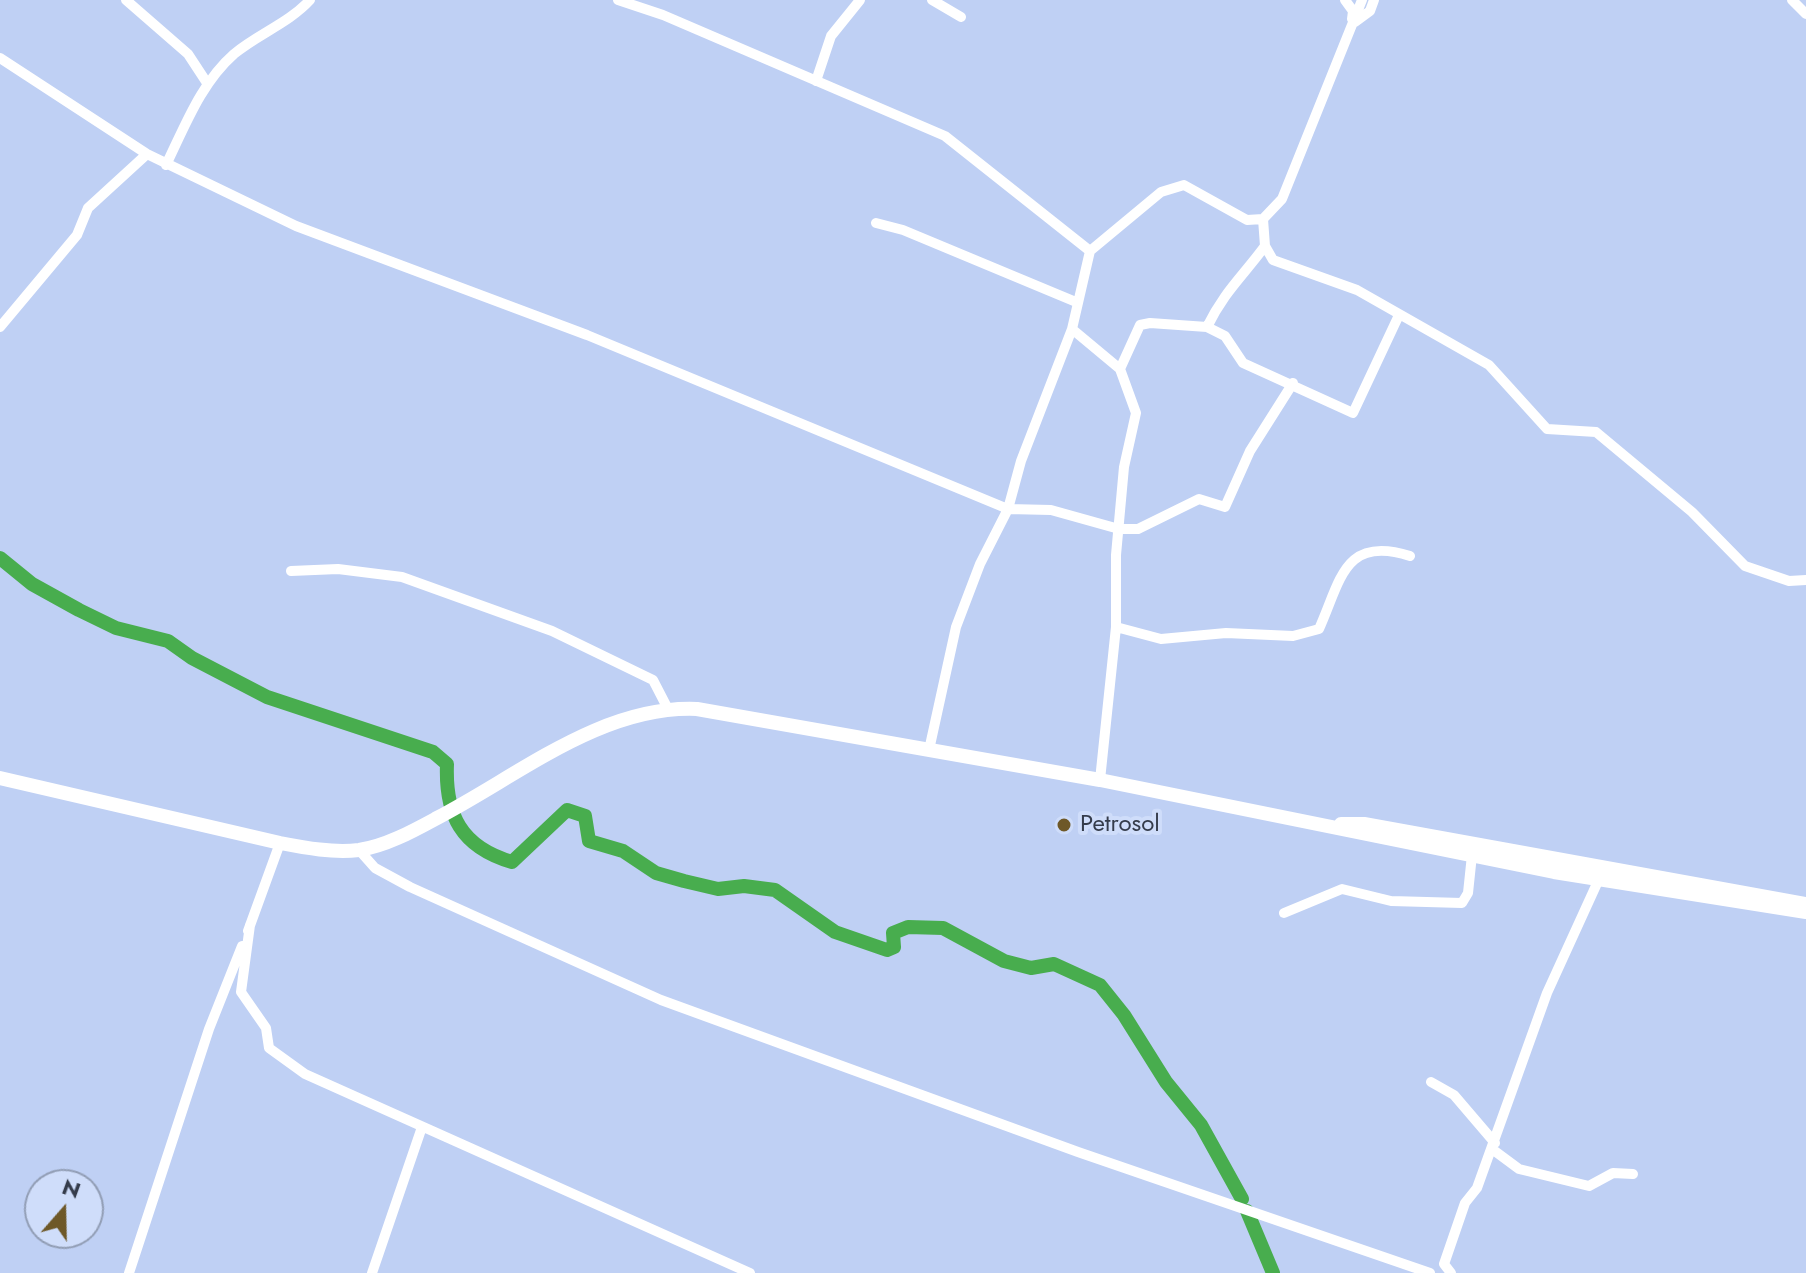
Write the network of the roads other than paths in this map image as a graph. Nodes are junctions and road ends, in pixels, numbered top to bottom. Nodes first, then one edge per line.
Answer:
1 (126, 0) edge
2 (310, 0) edge
3 (618, 0) edge
4 (860, 0) edge
5 (932, 0) edge
6 (1345, 0) edge
7 (1362, 0) edge
8 (1374, 0) edge
9 (1792, 0) edge
10 (1806, 14) edge
11 (961, 17) dead end
12 (1352, 26) junction
13 (0, 58) edge
14 (816, 81) junction
15 (207, 83) junction
16 (147, 154) junction
17 (166, 165) junction
18 (1263, 219) junction
19 (876, 223) dead end
20 (1265, 246) junction
21 (1090, 251) junction
22 (1076, 302) junction
23 (1399, 315) junction
24 (0, 327) edge
25 (1207, 327) junction
26 (1072, 329) junction
27 (1120, 369) junction
28 (1293, 383) junction
29 (1008, 509) junction
30 (1119, 529) junction
31 (1410, 556) dead end
32 (291, 571) dead end
33 (1806, 580) edge
34 (1116, 627) junction
35 (668, 709) junction
36 (929, 750) junction
37 (0, 778) edge
38 (1100, 780) junction
39 (1316, 823) junction
40 (280, 843) junction
41 (359, 850) junction
42 (1472, 855) junction
43 (1599, 879) junction
44 (1806, 904) edge
45 (1806, 912) edge
46 (1284, 913) dead end
47 (250, 925) junction
48 (1431, 1082) dead end
49 (422, 1127) junction
50 (1494, 1146) junction
51 (1633, 1174) dead end
52 (725, 1269) edge
53 (129, 1273) edge
54 (372, 1273) edge
55 (750, 1273) edge
56 (1430, 1273) edge
57 (1451, 1273) edge

1 - 15 street
2 - 15 street
3 - 14 street
4 - 14 street
5 - 11 street
6 - 12 street
7 - 12 street
8 - 12 street
9 - 10 street
12 - 18 street
13 - 16 street
14 - 21 street
15 - 17 street
16 - 17 street
16 - 24 street
17 - 29 street
18 - 20 street
18 - 21 street
19 - 22 street
20 - 23 street
20 - 25 street
21 - 22 street
22 - 26 street
23 - 28 street
23 - 33 street
25 - 27 street
25 - 28 street
26 - 27 street
26 - 29 street
27 - 30 street
28 - 30 street
29 - 30 street
29 - 36 street
30 - 34 street
31 - 34 street
32 - 35 street
34 - 38 street
35 - 36 highway
35 - 41 highway
36 - 38 highway
37 - 40 highway
38 - 39 highway
39 - 42 highway
39 - 44 highway
40 - 41 highway
40 - 47 street
41 - 56 street
42 - 43 highway
42 - 46 street
43 - 45 highway
43 - 50 street
47 - 49 street
47 - 53 street
48 - 50 street
49 - 52 street
49 - 54 street
50 - 51 street
50 - 57 street
52 - 55 street

